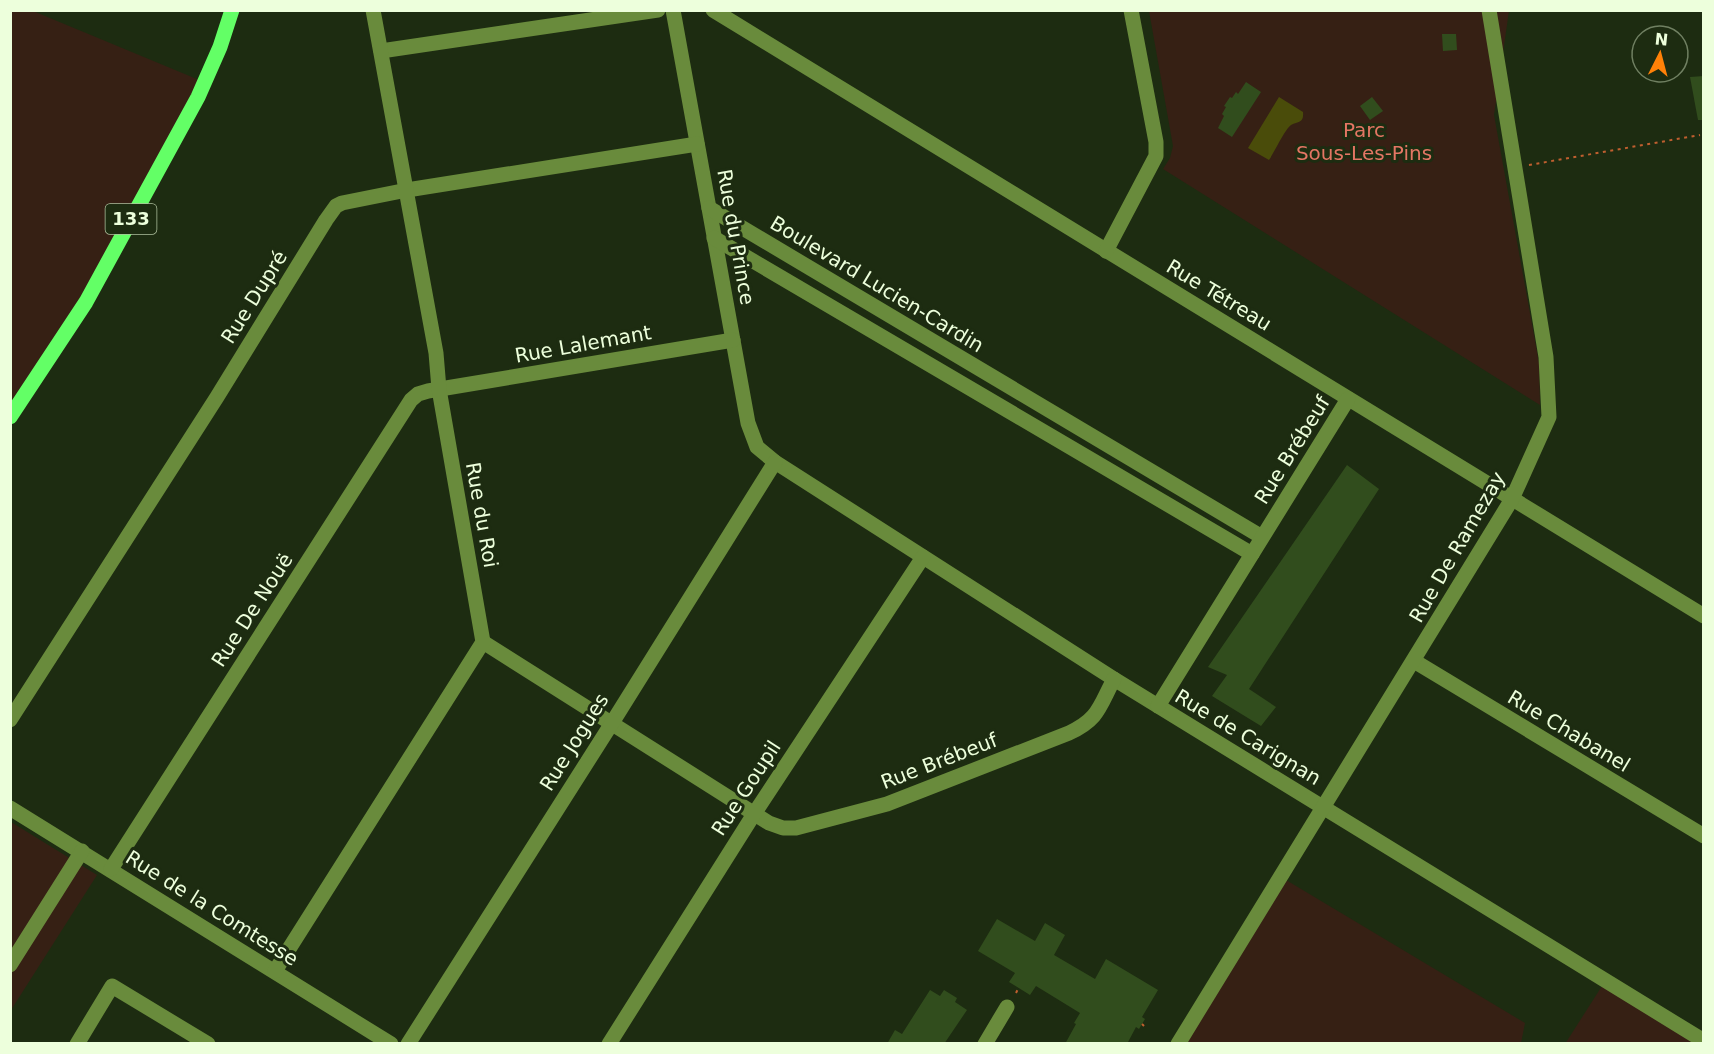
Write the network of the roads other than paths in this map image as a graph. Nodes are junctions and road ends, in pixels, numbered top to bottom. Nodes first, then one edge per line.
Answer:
1 (232, 10) edge
2 (373, 10) edge
3 (658, 10) edge
4 (673, 10) edge
5 (713, 10) edge
6 (1131, 10) edge
7 (1488, 10) edge
8 (381, 51) junction
9 (697, 144) junction
10 (407, 190) junction
11 (709, 208) junction
12 (714, 238) junction
13 (1106, 251) junction
14 (877, 308) junction
15 (866, 327) junction
16 (733, 340) junction
17 (993, 377) junction
18 (439, 390) junction
19 (981, 395) junction
20 (1348, 399) junction
21 (10, 417) edge
22 (1122, 454) junction
23 (774, 462) junction
24 (1112, 472) junction
25 (1512, 499) junction
26 (1262, 537) junction
27 (1252, 554) junction
28 (923, 557) junction
29 (1704, 616) edge
30 (483, 642) junction
31 (1413, 661) junction
32 (1114, 679) junction
33 (1158, 706) junction
34 (10, 720) edge
35 (612, 723) junction
36 (1322, 807) junction
37 (10, 808) edge
38 (754, 814) junction
39 (1704, 836) edge
40 (82, 852) junction
41 (111, 869) junction
42 (10, 964) edge
43 (275, 971) junction
44 (1007, 1007) dead end
45 (1704, 1041) edge
46 (77, 1044) edge
47 (208, 1044) edge
48 (391, 1044) edge
49 (408, 1044) edge
50 (609, 1044) edge
51 (985, 1044) edge
52 (1178, 1044) edge

1 - 21 main road, 133
2 - 8 street, Rue du Roi
3 - 8 street
4 - 9 street, Rue du Prince
5 - 13 street, Rue Tétreau
6 - 13 street
7 - 25 street, Rue De Ramezay
8 - 10 street, Rue du Roi
9 - 10 street, Rue Dupré
9 - 11 street, Rue du Prince
10 - 18 street, Rue du Roi
10 - 34 street, Rue Dupré
11 - 12 street, Rue du Prince
11 - 14 street, Boulevard Lucien-Cardin
12 - 15 street
12 - 16 street, Rue du Prince
13 - 20 street, Rue Tétreau
14 - 15 street
14 - 17 street, Boulevard Lucien-Cardin
15 - 19 street
16 - 18 street, Rue Lalemant
16 - 23 street, Rue du Prince
17 - 19 street, Boulevard Lucien-Cardin
17 - 22 street, Boulevard Lucien-Cardin
18 - 30 street, Rue du Roi
18 - 41 street, Rue De Nouë
19 - 24 street
20 - 25 street, Rue Tétreau
20 - 26 street, Rue Brébeuf
22 - 24 street
22 - 26 street, Boulevard Lucien-Cardin
23 - 28 street, Rue de Carignan
23 - 35 street, Rue Jogues
24 - 27 street
25 - 29 street, Rue Tétreau
25 - 31 street, Rue De Ramezay
26 - 27 street, Rue Brébeuf
27 - 33 street, Rue Brébeuf
28 - 32 street, Rue de Carignan
28 - 38 street, Rue Goupil
30 - 35 street, Rue Brébeuf
30 - 43 street
31 - 36 street, Rue De Ramezay
31 - 39 street, Rue Chabanel
32 - 33 street, Rue de Carignan
32 - 38 street, Rue Brébeuf
33 - 36 street, Rue de Carignan
35 - 38 street, Rue Brébeuf
35 - 49 street, Rue Jogues
36 - 45 street, Rue de Carignan
36 - 52 street, Rue De Ramezay
37 - 40 street, Rue de la Comtesse
38 - 50 street, Rue Goupil
40 - 41 street, Rue de la Comtesse
40 - 42 street
41 - 43 street, Rue de la Comtesse
43 - 48 street, Rue de la Comtesse
44 - 51 street
46 - 47 street

